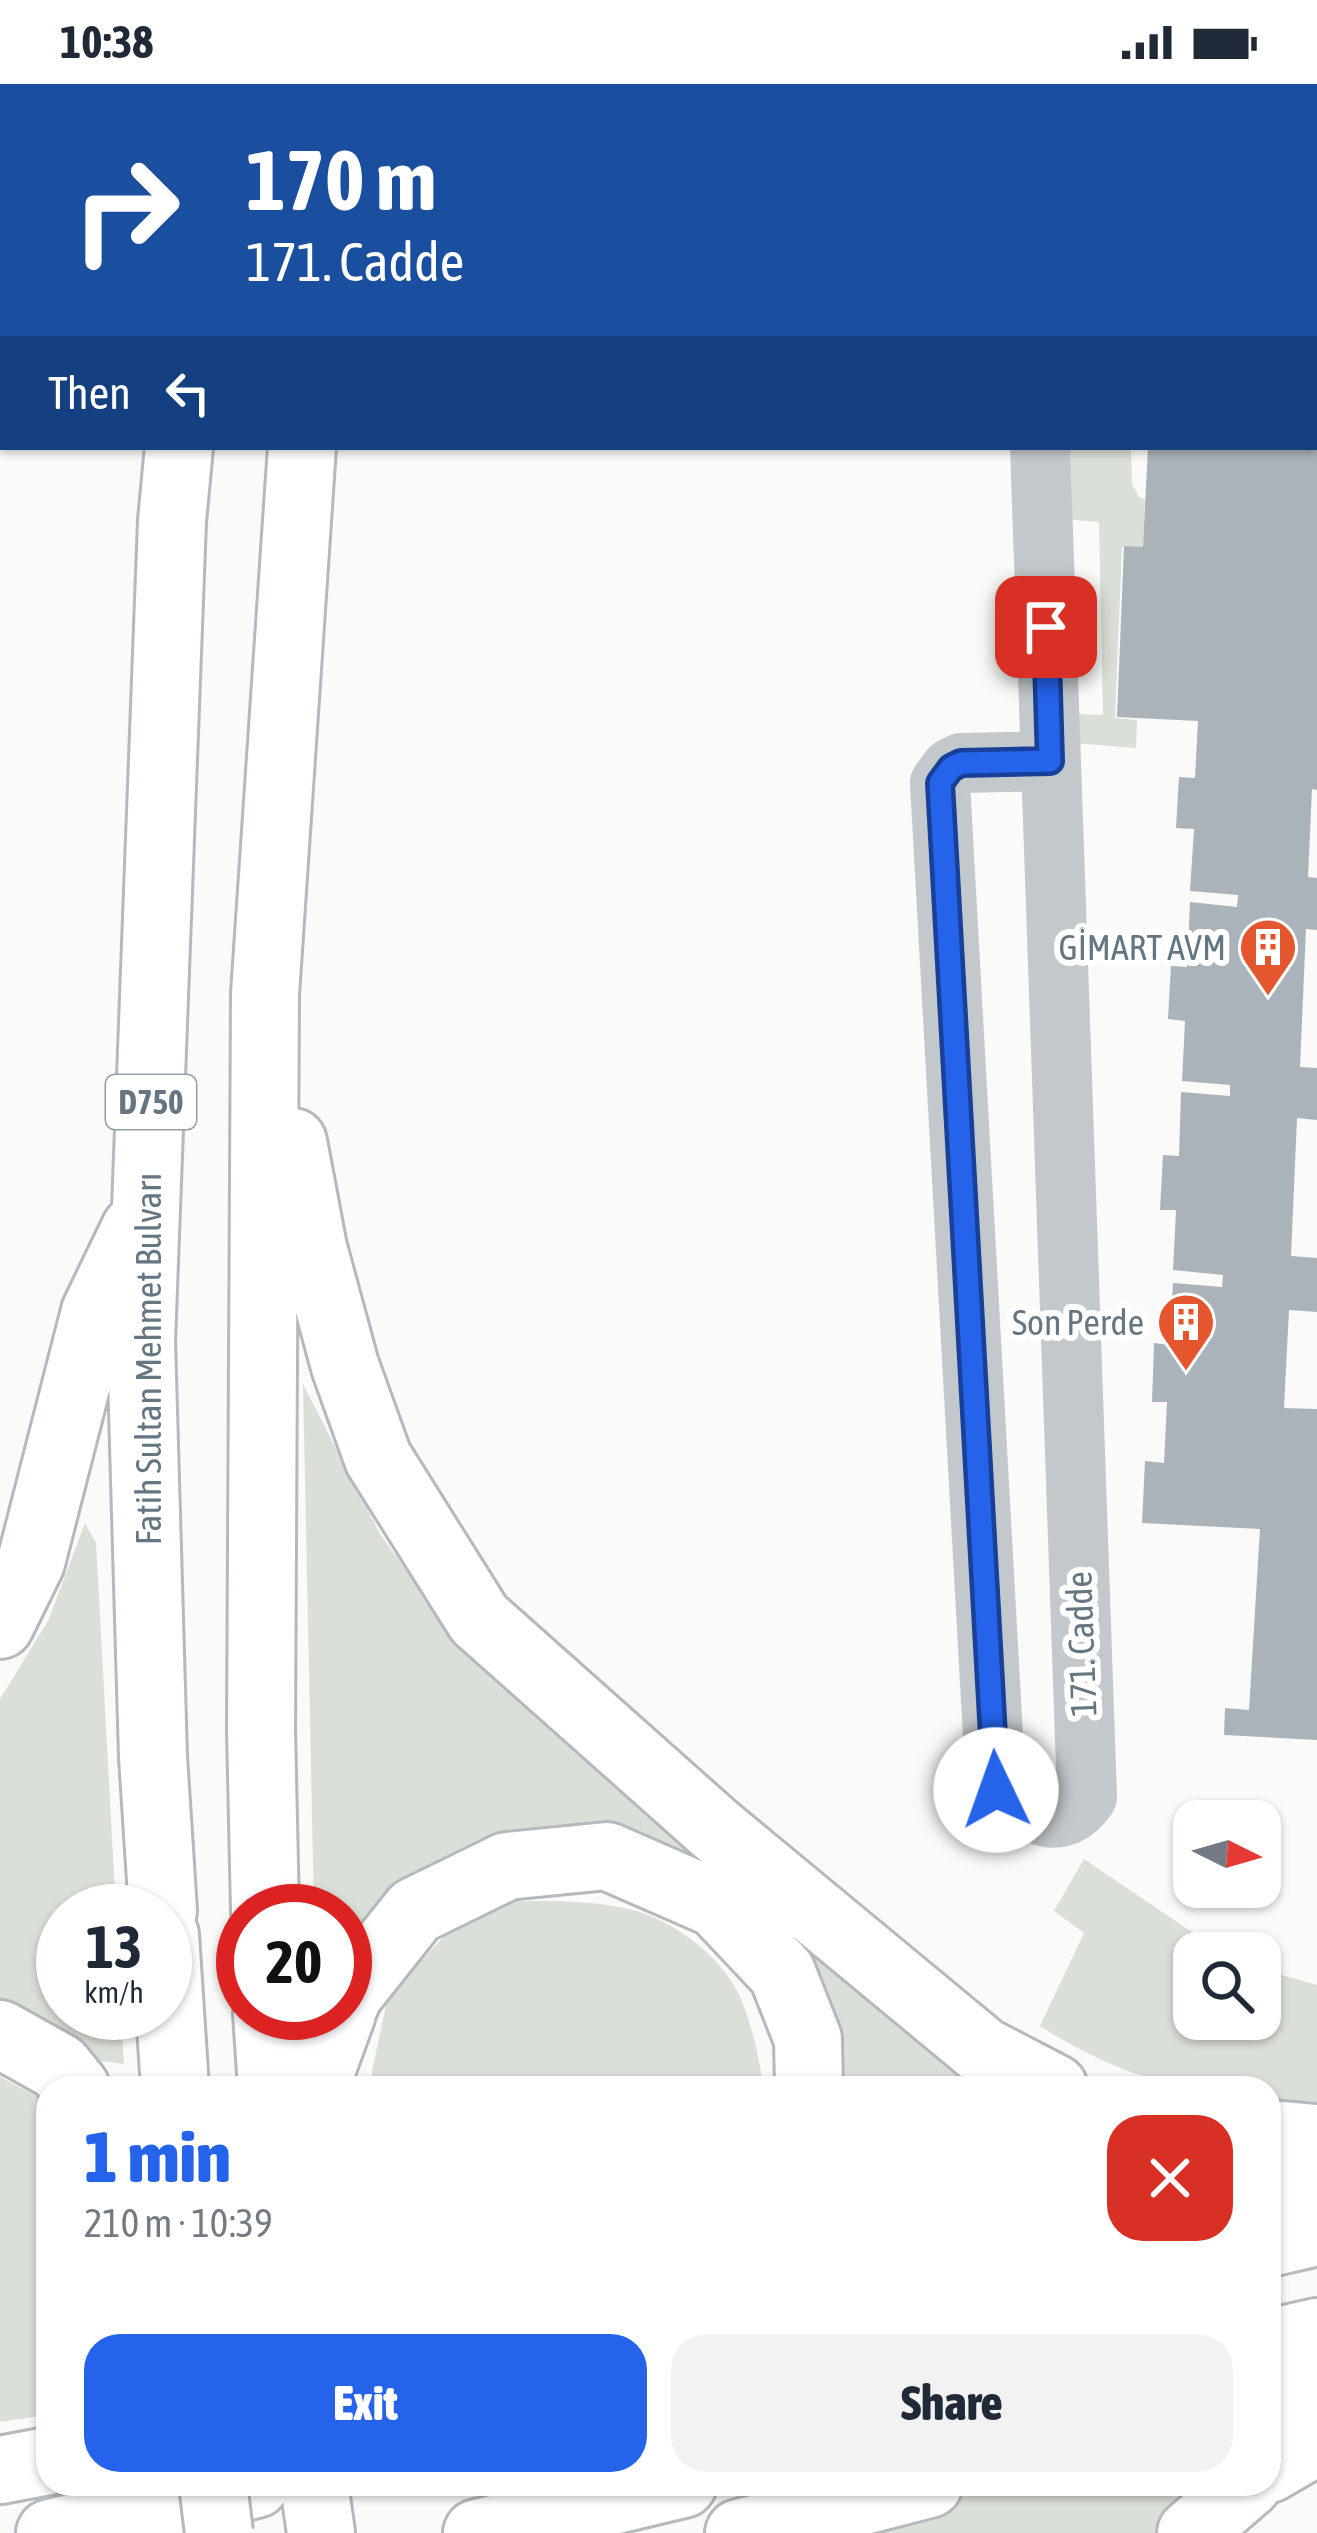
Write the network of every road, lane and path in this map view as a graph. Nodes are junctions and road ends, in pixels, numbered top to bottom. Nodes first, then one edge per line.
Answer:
1 (179, 450) edge
2 (302, 450) edge
3 (1040, 450) edge
4 (1050, 761) junction
5 (265, 994) junction
6 (147, 1204) junction
7 (0, 1625) edge
8 (162, 1884) edge
9 (264, 1884) edge
10 (372, 1965) edge
11 (0, 2034) edge
12 (172, 2040) edge
13 (269, 2040) edge
14 (332, 2040) edge
15 (66, 2076) edge
16 (174, 2076) edge
17 (271, 2076) edge
18 (321, 2076) edge
19 (809, 2076) edge
20 (1031, 2076) edge
21 (1281, 2135) edge
22 (1317, 2138) edge
23 (1317, 2177) edge
24 (1281, 2182) edge
25 (1317, 2232) edge
26 (1281, 2240) edge
27 (1317, 2332) edge
28 (1281, 2340) edge
29 (1317, 2385) edge
30 (1281, 2393) edge
31 (1317, 2441) edge
32 (1281, 2462) edge
33 (36, 2463) edge
34 (0, 2470) edge
35 (206, 2496) edge
36 (214, 2496) edge
37 (316, 2496) edge
38 (632, 2496) edge
39 (882, 2496) edge
40 (1234, 2496) edge
41 (50, 2533) edge
42 (219, 2533) edge
43 (321, 2533) edge
44 (477, 2533) edge
45 (739, 2533) edge
46 (1191, 2533) edge

1 - 6 main road, Fatih Sultan Mehmet Bulvarı / D750
2 - 5 main road
3 - 4 lane, 171. Cadde
4 - 4 lane, 171. Cadde
5 - 9 main road
5 - 20 main road
6 - 7 main road
6 - 8 main road, Fatih Sultan Mehmet Bulvarı / D750
10 - 19 main road
11 - 15 main road
12 - 16 main road
13 - 17 main road
14 - 18 main road
21 - 22 main road
23 - 24 main road
25 - 26 main road
27 - 28 main road
29 - 30 main road
31 - 32 main road
33 - 34 main road
35 - 41 main road
36 - 42 main road, bridge
37 - 43 main road
38 - 44 main road
39 - 45 main road
40 - 46 main road

